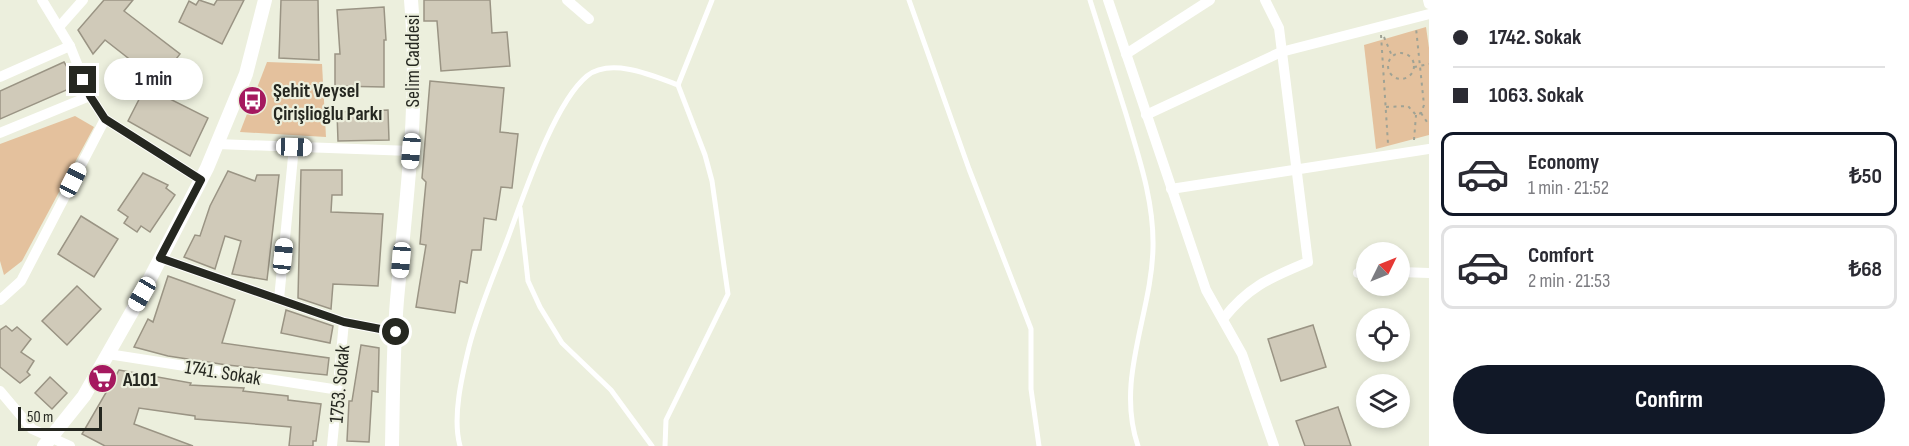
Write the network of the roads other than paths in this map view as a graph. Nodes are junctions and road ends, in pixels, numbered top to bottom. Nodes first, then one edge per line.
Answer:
1 (42, 0) edge
2 (83, 0) edge
3 (265, 0) edge
4 (411, 0) edge
5 (567, 0) edge
6 (712, 0) edge
7 (909, 0) edge
8 (1090, 0) edge
9 (1108, 0) edge
10 (1210, 0) edge
11 (1265, 0) edge
12 (1428, 0) edge
13 (1429, 4) edge
14 (1429, 14) edge
15 (589, 19) dead end
16 (59, 27) junction
17 (70, 46) junction
18 (1281, 52) junction
19 (1126, 54) junction
20 (0, 77) edge
21 (678, 85) junction
22 (90, 96) junction
23 (1146, 115) junction
24 (105, 119) junction
25 (0, 133) edge
26 (217, 144) junction
27 (294, 147) junction
28 (1429, 148) edge
29 (411, 151) junction
30 (1298, 170) junction
31 (201, 180) junction
32 (1171, 189) junction
33 (520, 204) junction
34 (160, 258) junction
35 (1410, 272) edge
36 (1429, 273) edge
37 (279, 299) junction
38 (0, 300) edge
39 (1223, 319) junction
40 (344, 322) junction
41 (396, 332) junction
42 (108, 354) junction
43 (339, 390) junction
44 (0, 391) edge
45 (47, 442) edge
46 (70, 446) edge
47 (332, 446) edge
48 (392, 446) edge
49 (460, 446) edge
50 (652, 446) edge
51 (665, 446) edge
52 (1039, 446) edge
53 (1138, 446) edge
54 (1274, 446) edge

1 - 16 street
2 - 16 street
3 - 26 street
4 - 29 street, Selim Caddesi
5 - 15 street
6 - 21 lane
7 - 52 lane
8 - 53 lane
9 - 19 street
10 - 19 street
11 - 18 street
12 - 13 street
14 - 18 street
16 - 17 street
17 - 20 street
17 - 22 street
18 - 23 street
18 - 30 street
19 - 23 street
21 - 33 lane
21 - 51 lane
22 - 24 street
22 - 25 street
23 - 32 street
24 - 31 street
24 - 38 street
26 - 27 street
26 - 31 street
27 - 29 street
27 - 37 street
28 - 30 street
29 - 41 street, Selim Caddesi
30 - 32 street
30 - 39 street
31 - 34 street
32 - 39 street
33 - 49 lane
33 - 50 lane
34 - 37 street
34 - 42 street
35 - 36 street
37 - 40 street
39 - 54 street
40 - 41 street
40 - 43 street, 1753. Sokak
41 - 48 street, Selim Caddesi
42 - 43 street, 1741. Sokak
42 - 45 street
43 - 47 street, 1753. Sokak
44 - 45 street
45 - 46 street

